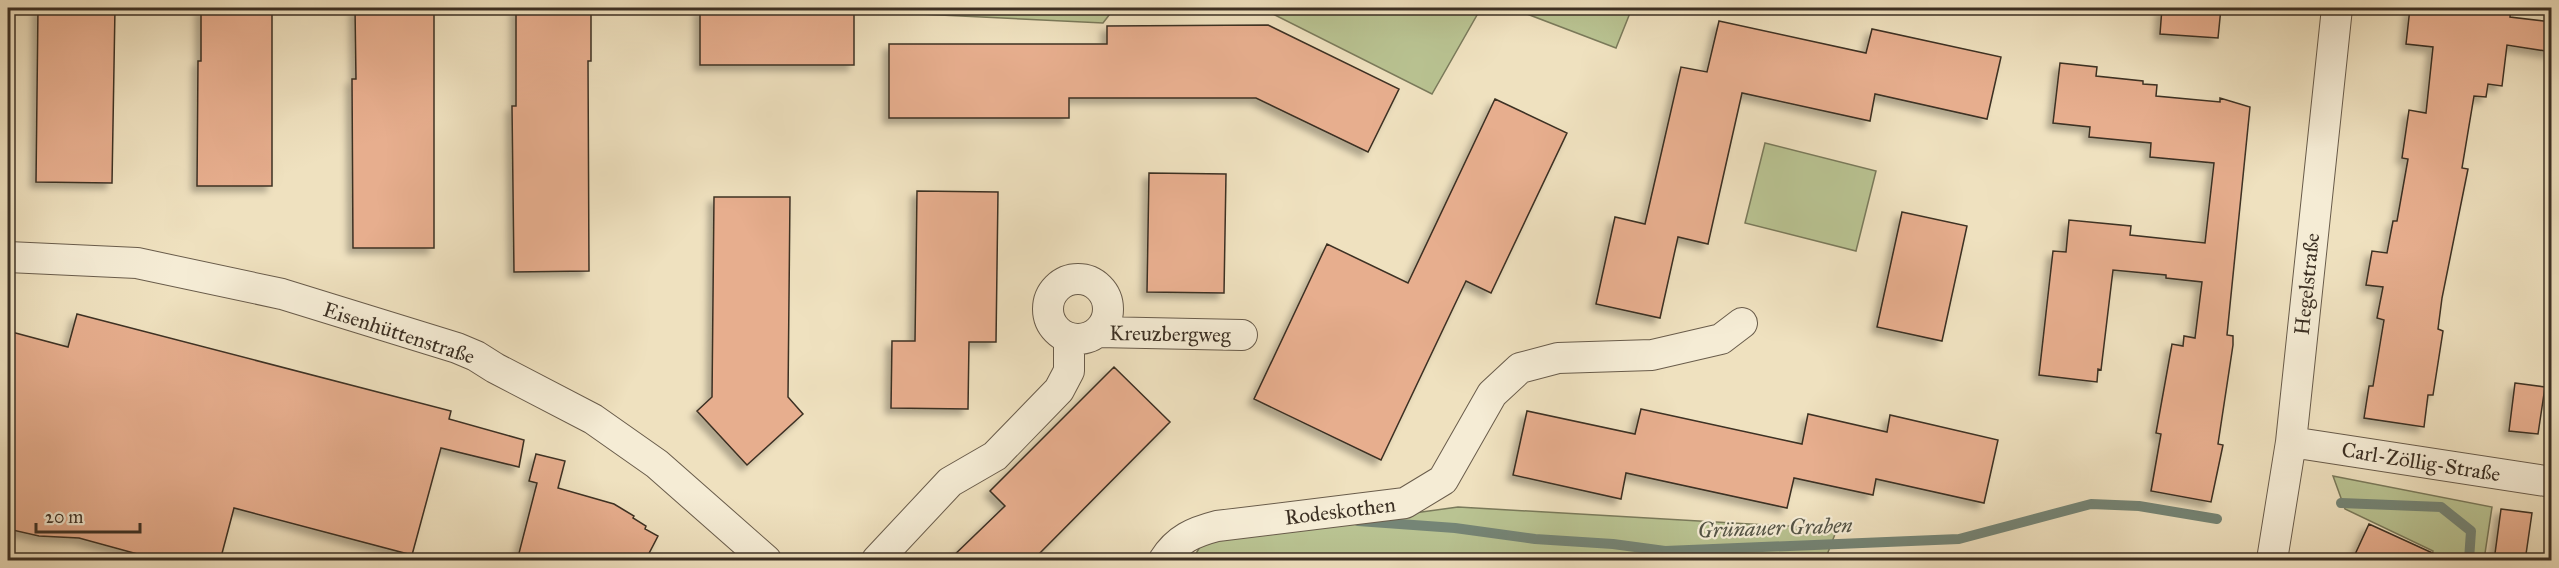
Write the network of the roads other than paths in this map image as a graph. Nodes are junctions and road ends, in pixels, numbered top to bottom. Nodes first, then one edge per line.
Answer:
1 (2337, 8) edge
2 (8, 257) edge
3 (1742, 323) dead end
4 (1098, 332) junction
5 (1242, 335) dead end
6 (1069, 338) junction
7 (2291, 442) junction
8 (2552, 482) edge
9 (766, 561) edge
10 (877, 561) edge
11 (1164, 561) edge
12 (2272, 561) edge

1 - 7 street, Hegelstraße
2 - 9 street, Eisenhüttenstraße
3 - 11 street, Rodeskothen
4 - 5 street, Kreuzbergweg
4 - 6 street
4 - 6 street
6 - 10 street
7 - 8 street, Carl-Zöllig-Straße
7 - 12 street, Hegelstraße

